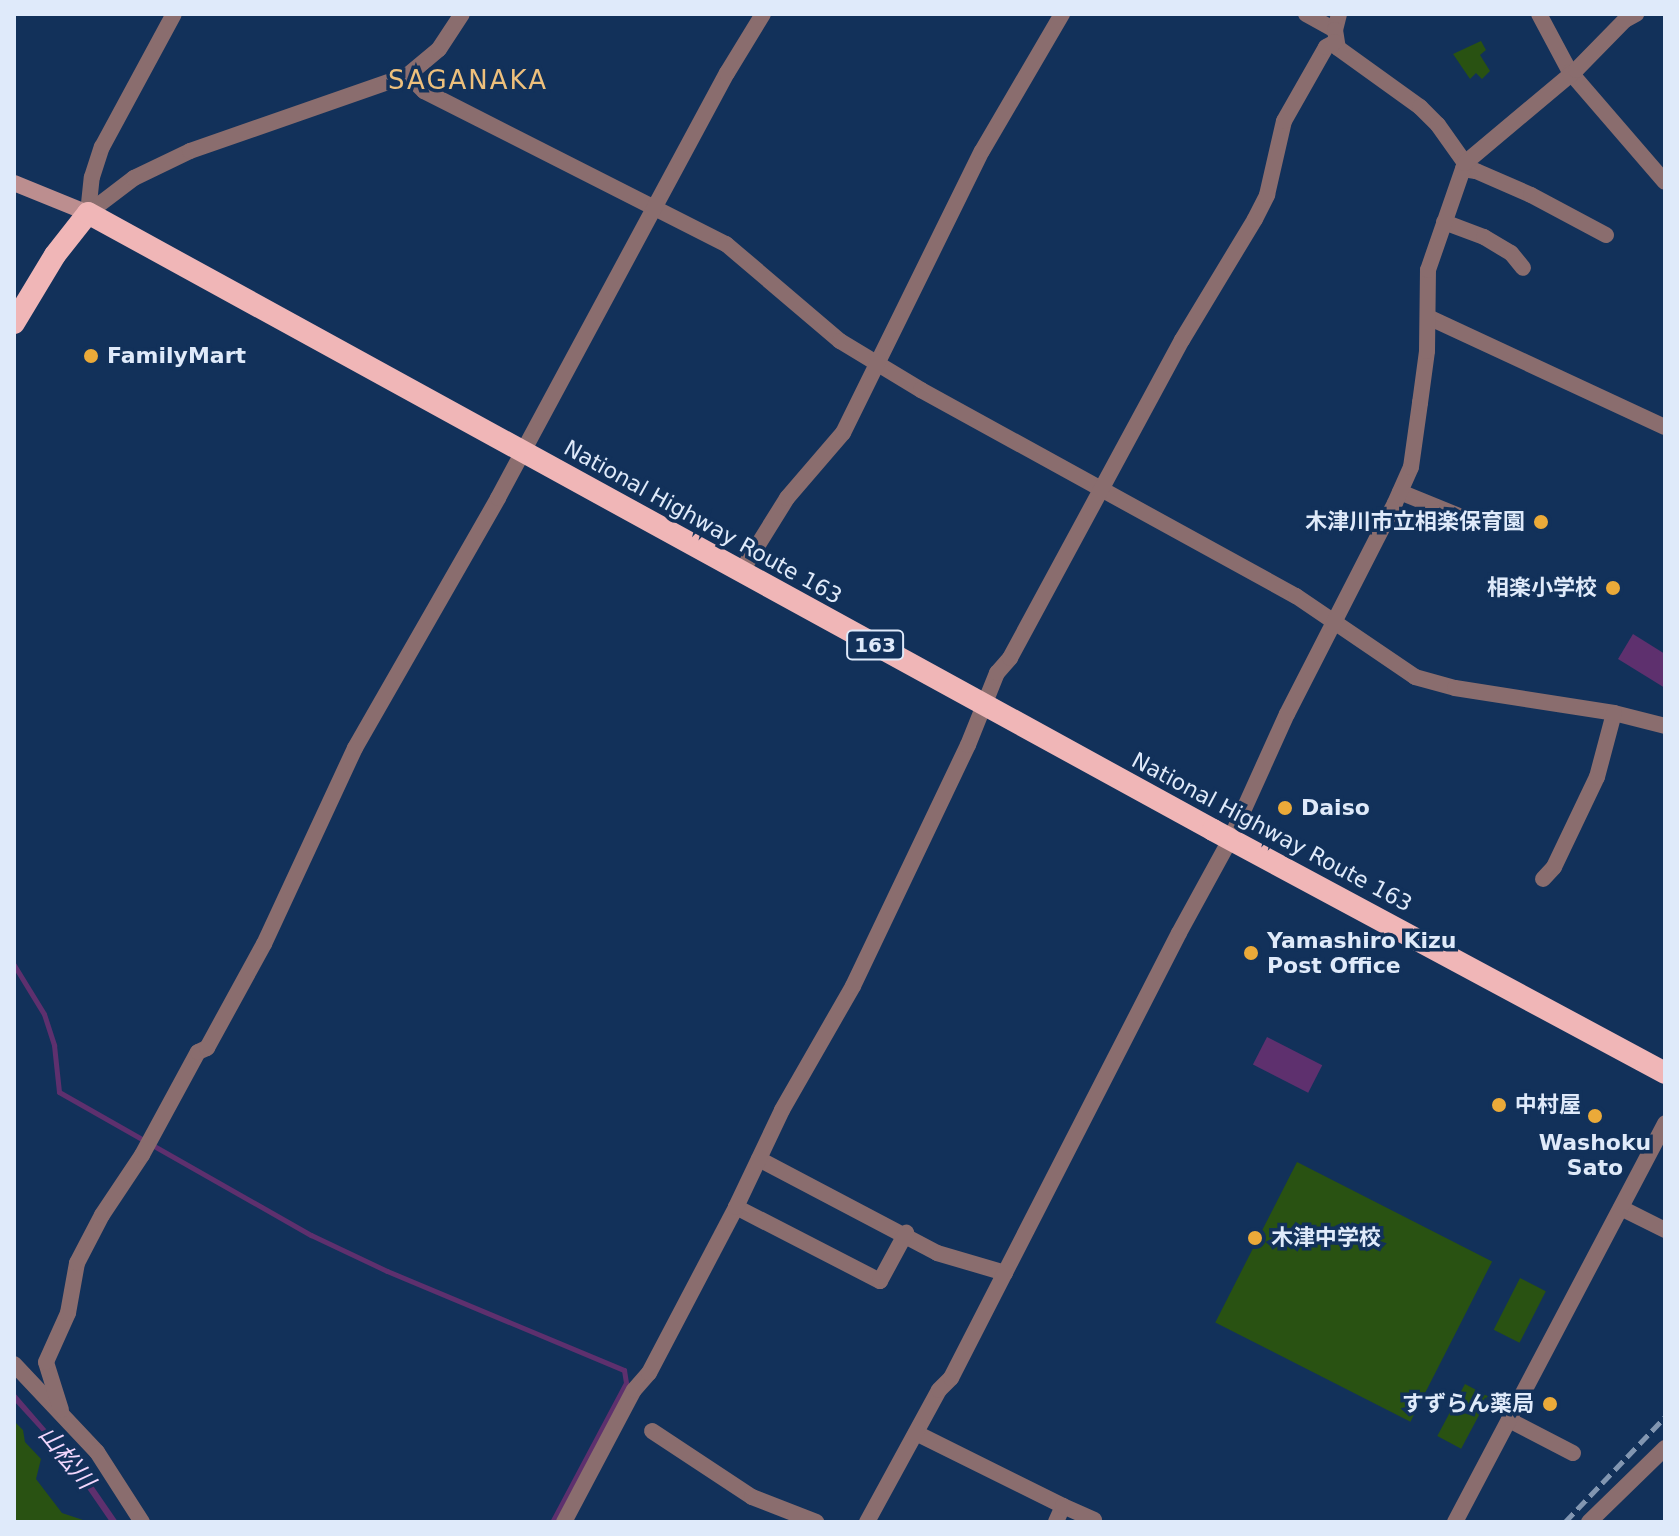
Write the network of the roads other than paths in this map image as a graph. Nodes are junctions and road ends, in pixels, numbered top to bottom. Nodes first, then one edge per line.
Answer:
1 (174, 14) edge
2 (462, 14) edge
3 (763, 14) edge
4 (1062, 14) edge
5 (1306, 14) edge
6 (1539, 14) edge
7 (1636, 14) edge
8 (1336, 28) edge
9 (1570, 72) junction
10 (408, 75) junction
11 (1464, 166) junction
12 (1665, 182) edge
13 (14, 183) edge
14 (654, 210) junction
15 (88, 213) junction
16 (1444, 222) junction
17 (1606, 235) dead end
18 (1523, 268) dead end
19 (1428, 317) junction
20 (14, 323) edge
21 (878, 364) junction
22 (1665, 427) edge
23 (520, 452) junction
24 (1102, 489) junction
25 (1400, 492) junction
26 (1484, 521) dead end
27 (741, 572) junction
28 (1337, 622) junction
29 (985, 704) junction
30 (1614, 713) junction
31 (1665, 726) edge
32 (1230, 840) junction
33 (1543, 879) dead end
34 (1665, 1073) edge
35 (1665, 1123) edge
36 (759, 1159) junction
37 (736, 1207) junction
38 (1621, 1208) junction
39 (1665, 1230) edge
40 (906, 1233) junction
41 (1005, 1273) junction
42 (14, 1364) edge
43 (61, 1410) junction
44 (1509, 1420) junction
45 (652, 1431) dead end
46 (916, 1433) junction
47 (1573, 1453) dead end
48 (1663, 1453) edge
49 (1063, 1506) junction
50 (1094, 1520) edge
51 (1594, 1521) edge
52 (142, 1522) edge
53 (564, 1522) edge
54 (816, 1522) edge
55 (867, 1522) edge
56 (1056, 1522) edge
57 (1455, 1522) edge

1 - 15 street
2 - 10 street
3 - 14 street
4 - 21 street
5 - 8 street
6 - 9 street
7 - 9 street
8 - 11 street
8 - 24 street
9 - 11 street
9 - 12 street
10 - 14 street
10 - 15 street
11 - 16 street
11 - 17 street
13 - 15 main road
14 - 21 street
14 - 23 street
15 - 20 highway
15 - 23 highway, National Highway Route 163 / 163
16 - 18 street
16 - 19 street
19 - 22 street
19 - 25 street
21 - 24 street
21 - 27 street
23 - 27 highway, National Highway Route 163 / 163
23 - 43 street
24 - 28 street
24 - 29 street
25 - 26 street
25 - 28 street
27 - 29 highway, National Highway Route 163 / 163
28 - 30 street
28 - 32 street
29 - 32 highway, National Highway Route 163 / 163
29 - 36 street
30 - 31 street
30 - 33 street
32 - 34 highway, National Highway Route 163 / 163
32 - 41 street
35 - 38 street
36 - 37 street
36 - 40 street
37 - 40 street
37 - 53 street
38 - 39 street
38 - 44 street
40 - 41 street
41 - 46 street
42 - 43 street
43 - 52 street
44 - 47 street
44 - 57 street
45 - 54 street
46 - 49 street
46 - 55 street
48 - 51 street
49 - 50 street
49 - 56 street

